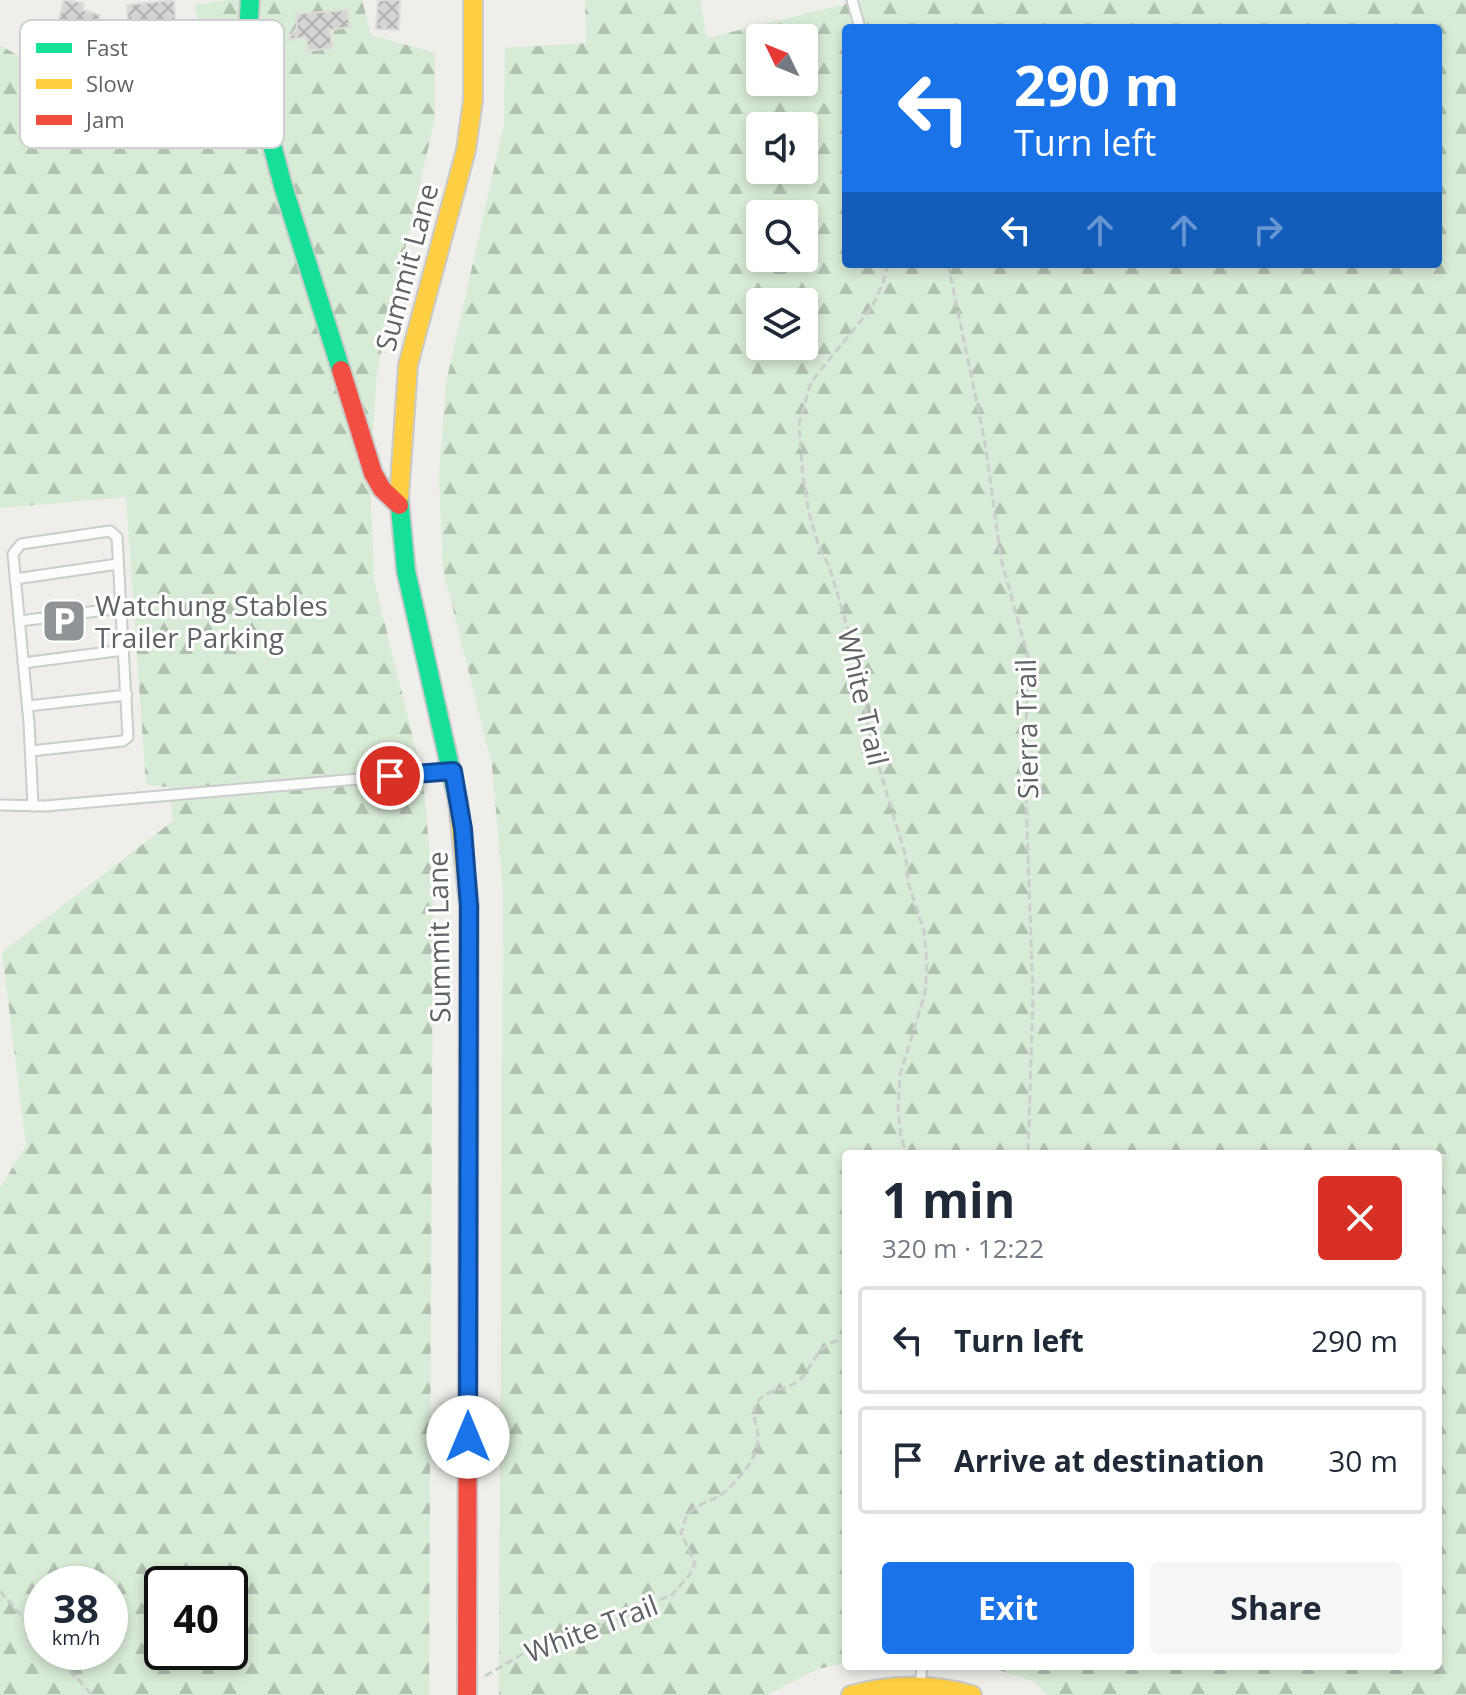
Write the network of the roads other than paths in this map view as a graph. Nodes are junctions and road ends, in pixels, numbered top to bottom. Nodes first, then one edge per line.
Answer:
1 (250, 0) edge
2 (473, 0) edge
3 (852, 0) edge
4 (249, 20) edge
5 (859, 24) edge
6 (273, 148) edge
7 (399, 505) junction
8 (118, 564) junction
9 (15, 579) junction
10 (121, 608) junction
11 (20, 621) junction
12 (124, 650) junction
13 (23, 663) junction
14 (127, 695) junction
15 (28, 706) junction
16 (31, 751) junction
17 (453, 771) junction
18 (0, 805) edge
19 (33, 806) junction
20 (921, 1675) edge
21 (467, 1691) edge
22 (851, 1695) edge
23 (972, 1695) edge

1 - 4 street
2 - 7 street, Summit Lane
3 - 5 lane
6 - 7 street
7 - 17 street, Summit Lane
8 - 9 lane
8 - 9 lane
8 - 10 lane
9 - 11 lane
10 - 11 lane
10 - 12 lane
11 - 13 lane
12 - 13 lane
12 - 14 lane
13 - 15 lane
14 - 15 lane
14 - 16 lane
15 - 16 lane
16 - 19 lane
17 - 19 lane
17 - 21 street, Summit Lane
18 - 19 lane
20 - 22 street
20 - 23 street

